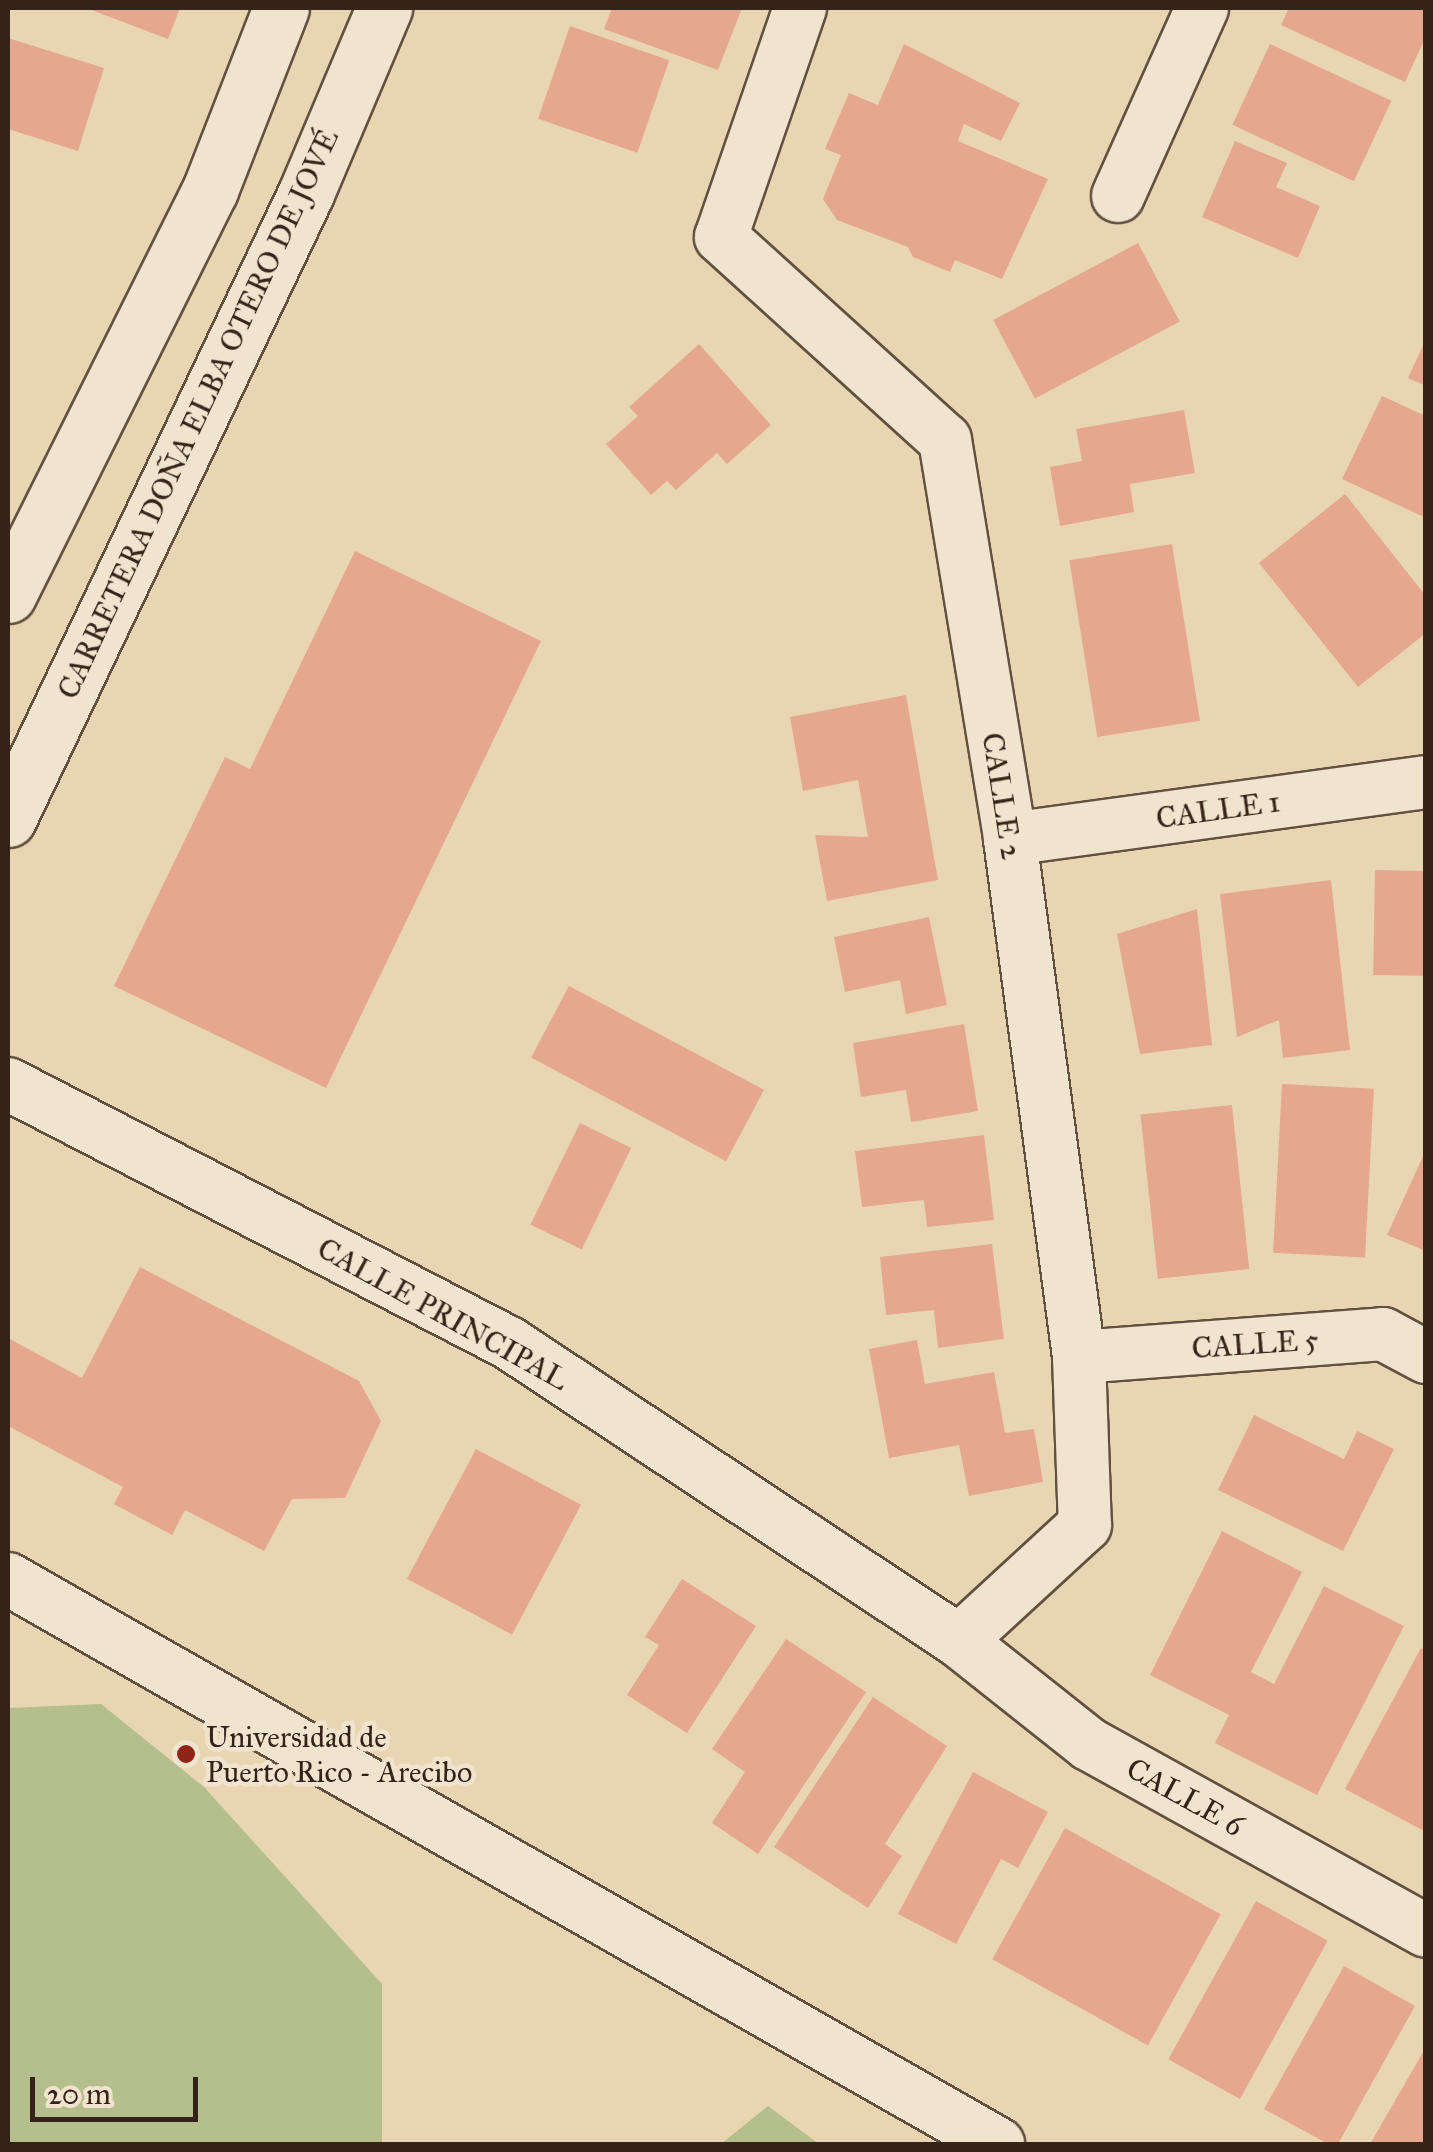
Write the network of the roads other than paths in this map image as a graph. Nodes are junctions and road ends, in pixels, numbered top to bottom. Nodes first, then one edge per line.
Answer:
1 (281, 8) edge
2 (384, 8) edge
3 (800, 8) edge
4 (1202, 8) edge
5 (1118, 196) dead end
6 (8, 595) edge
7 (1426, 782) edge
8 (8, 818) edge
9 (1010, 839) junction
10 (8, 1084) edge
11 (1426, 1357) edge
12 (1079, 1358) junction
13 (8, 1579) edge
14 (959, 1641) junction
15 (1426, 1930) edge
16 (998, 2144) edge

1 - 6 street
2 - 8 street, CARRETERA DOÑA ELBA OTERO DE JOVÉ
3 - 9 street, CALLE 2
4 - 5 street
7 - 9 street, CALLE 1
9 - 12 street, CALLE 2
10 - 14 street, CALLE PRINCIPAL
11 - 12 street, CALLE 5
12 - 14 street, CALLE 2
13 - 16 street
14 - 15 street, CALLE 6

